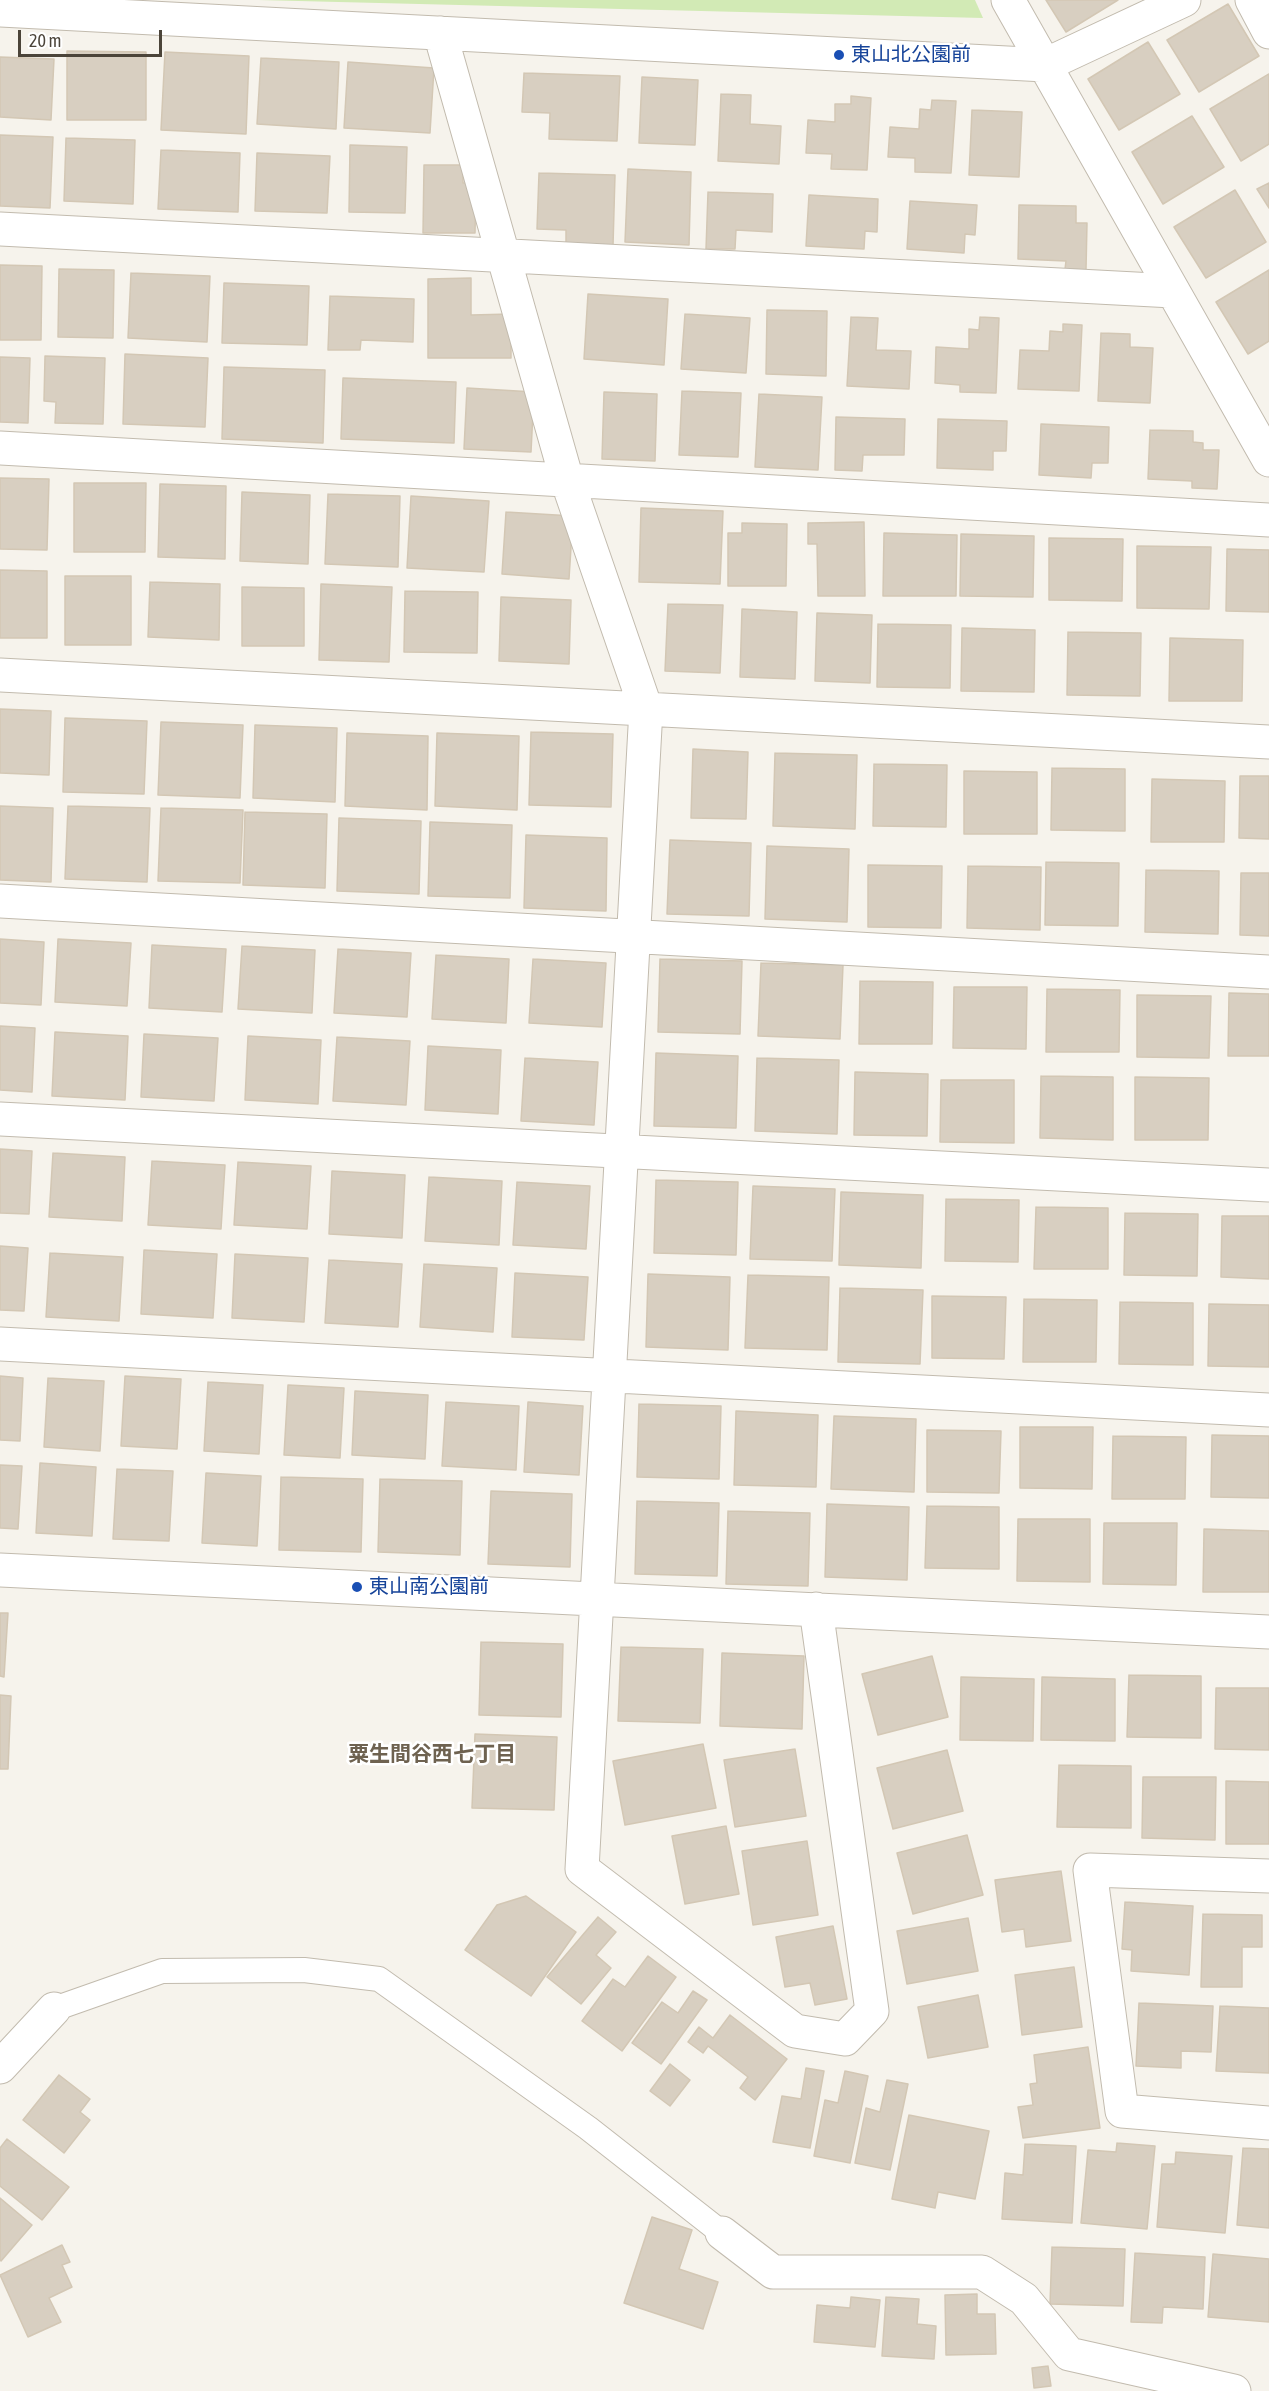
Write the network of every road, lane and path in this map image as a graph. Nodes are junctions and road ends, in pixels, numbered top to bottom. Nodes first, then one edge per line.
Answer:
1 (1008, 0) edge
2 (1184, 0) edge
3 (1252, 0) edge
4 (0, 9) edge
5 (1269, 32) edge
6 (440, 33) junction
7 (1045, 65) junction
8 (0, 229) edge
9 (503, 255) junction
10 (1173, 291) junction
11 (0, 448) edge
12 (1269, 460) edge
13 (567, 480) junction
14 (1269, 520) edge
15 (0, 675) edge
16 (646, 709) junction
17 (1269, 742) edge
18 (0, 901) edge
19 (634, 936) junction
20 (1269, 972) edge
21 (0, 1119) edge
22 (622, 1152) junction
23 (1269, 1185) edge
24 (0, 1344) edge
25 (610, 1375) junction
26 (1269, 1410) edge
27 (0, 1570) edge
28 (598, 1599) junction
29 (816, 1609) junction
30 (1269, 1632) edge
31 (1269, 1876) edge
32 (54, 2009) joint
33 (0, 2067) edge
34 (1269, 2123) edge
35 (722, 2233) joint
36 (1234, 2391) edge

1 - 7 street
2 - 7 street
3 - 5 street
4 - 6 street
6 - 7 street
6 - 9 street
7 - 10 street
8 - 9 street
9 - 10 street
9 - 13 street
10 - 12 street
11 - 13 street
13 - 14 street
13 - 16 street
15 - 16 street
16 - 17 street
16 - 19 street
18 - 19 street
19 - 20 street
19 - 22 street
21 - 22 street
22 - 23 street
22 - 25 street
24 - 25 street
25 - 26 street
25 - 28 street
27 - 28 street
28 - 29 street
28 - 29 street
29 - 30 street
31 - 34 street
32 - 33 street
32 - 35 lane
35 - 36 street

